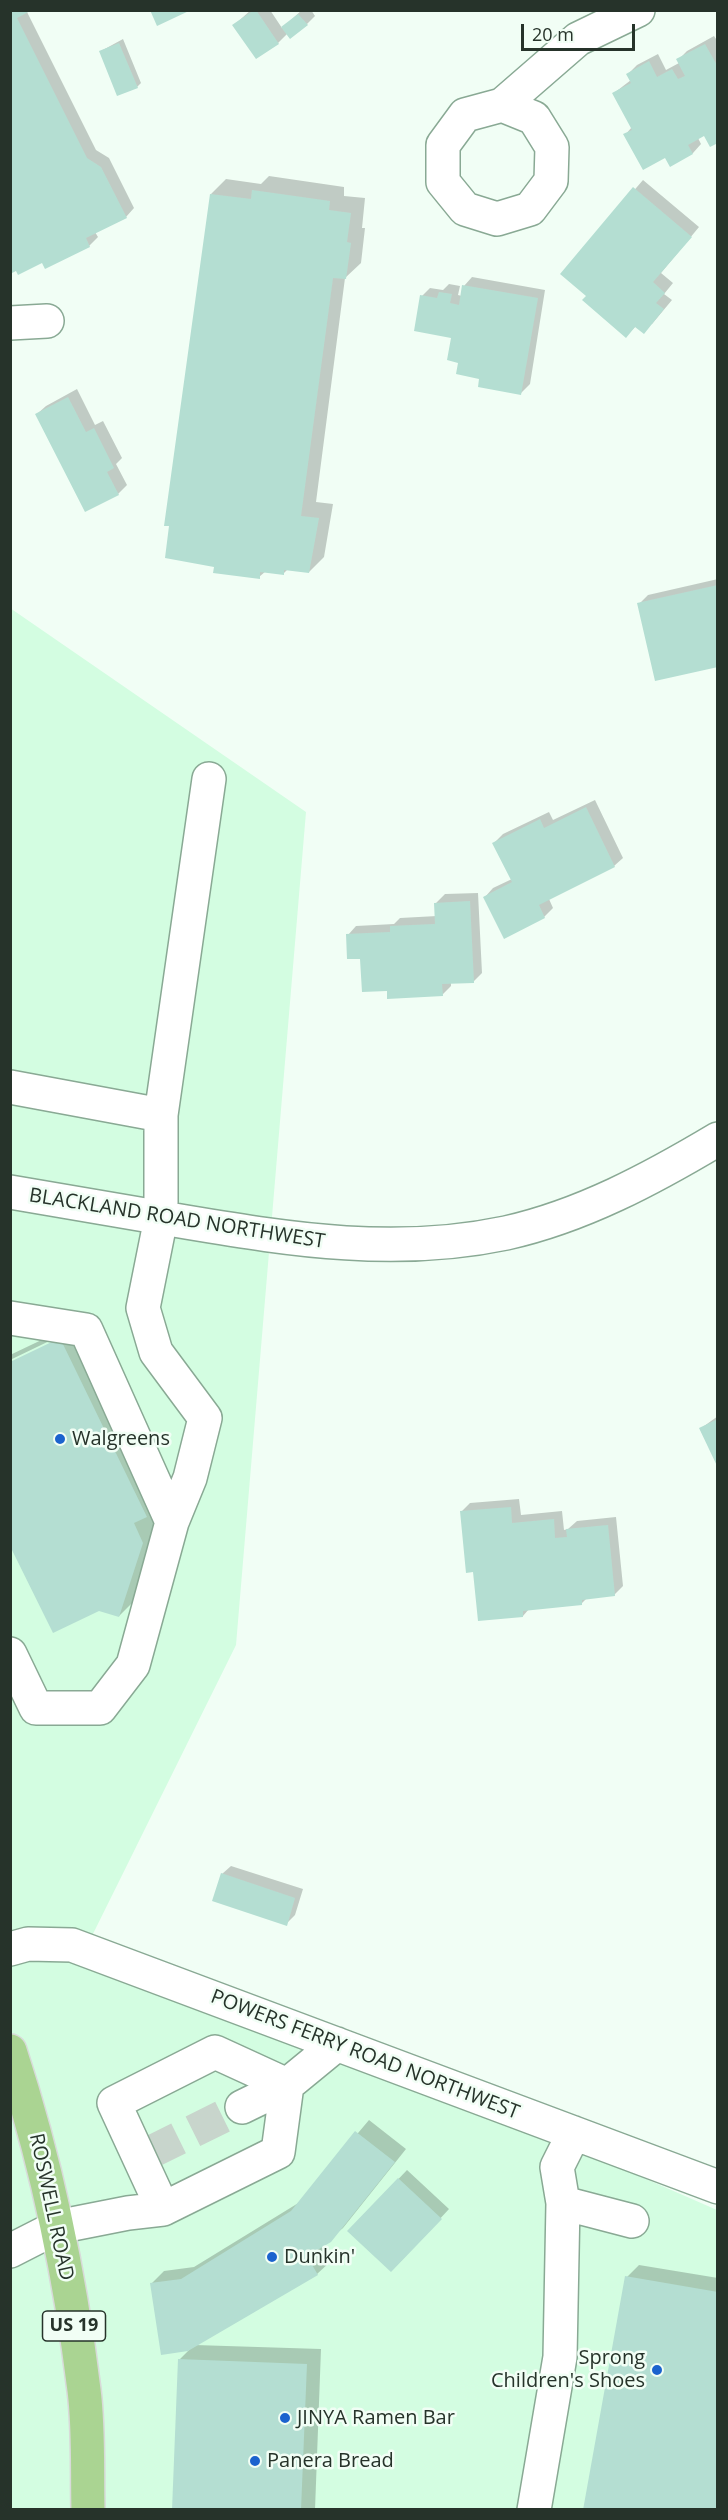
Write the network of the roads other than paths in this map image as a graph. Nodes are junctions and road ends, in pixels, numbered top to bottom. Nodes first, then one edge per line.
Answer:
1 (638, 10) edge
2 (502, 105) dead end
3 (47, 321) dead end
4 (10, 323) edge
5 (209, 779) dead end
6 (10, 1087) edge
7 (161, 1115) junction
8 (717, 1139) edge
9 (10, 1192) edge
10 (161, 1218) junction
11 (10, 1318) edge
12 (172, 1522) junction
13 (10, 1654) edge
14 (10, 1949) edge
15 (337, 2044) junction
16 (10, 2051) edge
17 (287, 2085) junction
18 (242, 2107) tunnel mouth
19 (574, 2133) junction
20 (717, 2187) edge
21 (562, 2204) junction
22 (163, 2209) junction
23 (632, 2222) dead end
24 (57, 2227) junction
25 (10, 2251) edge
26 (88, 2510) edge
27 (534, 2510) edge

1 - 2 street
3 - 4 street
5 - 7 street
6 - 7 street
7 - 10 street
8 - 10 street, BLACKLAND ROAD NORTHWEST
9 - 10 street, BLACKLAND ROAD NORTHWEST
10 - 12 street
11 - 12 street
12 - 13 street
14 - 15 street, POWERS FERRY ROAD NORTHWEST
15 - 17 street
15 - 19 street, POWERS FERRY ROAD NORTHWEST
16 - 24 main road, ROSWELL ROAD / US 19
17 - 18 street
17 - 22 street
17 - 22 street
19 - 20 street, POWERS FERRY ROAD NORTHWEST
19 - 21 street
21 - 23 street
21 - 27 street
22 - 24 street
24 - 25 street
24 - 26 main road, ROSWELL ROAD / US 19

